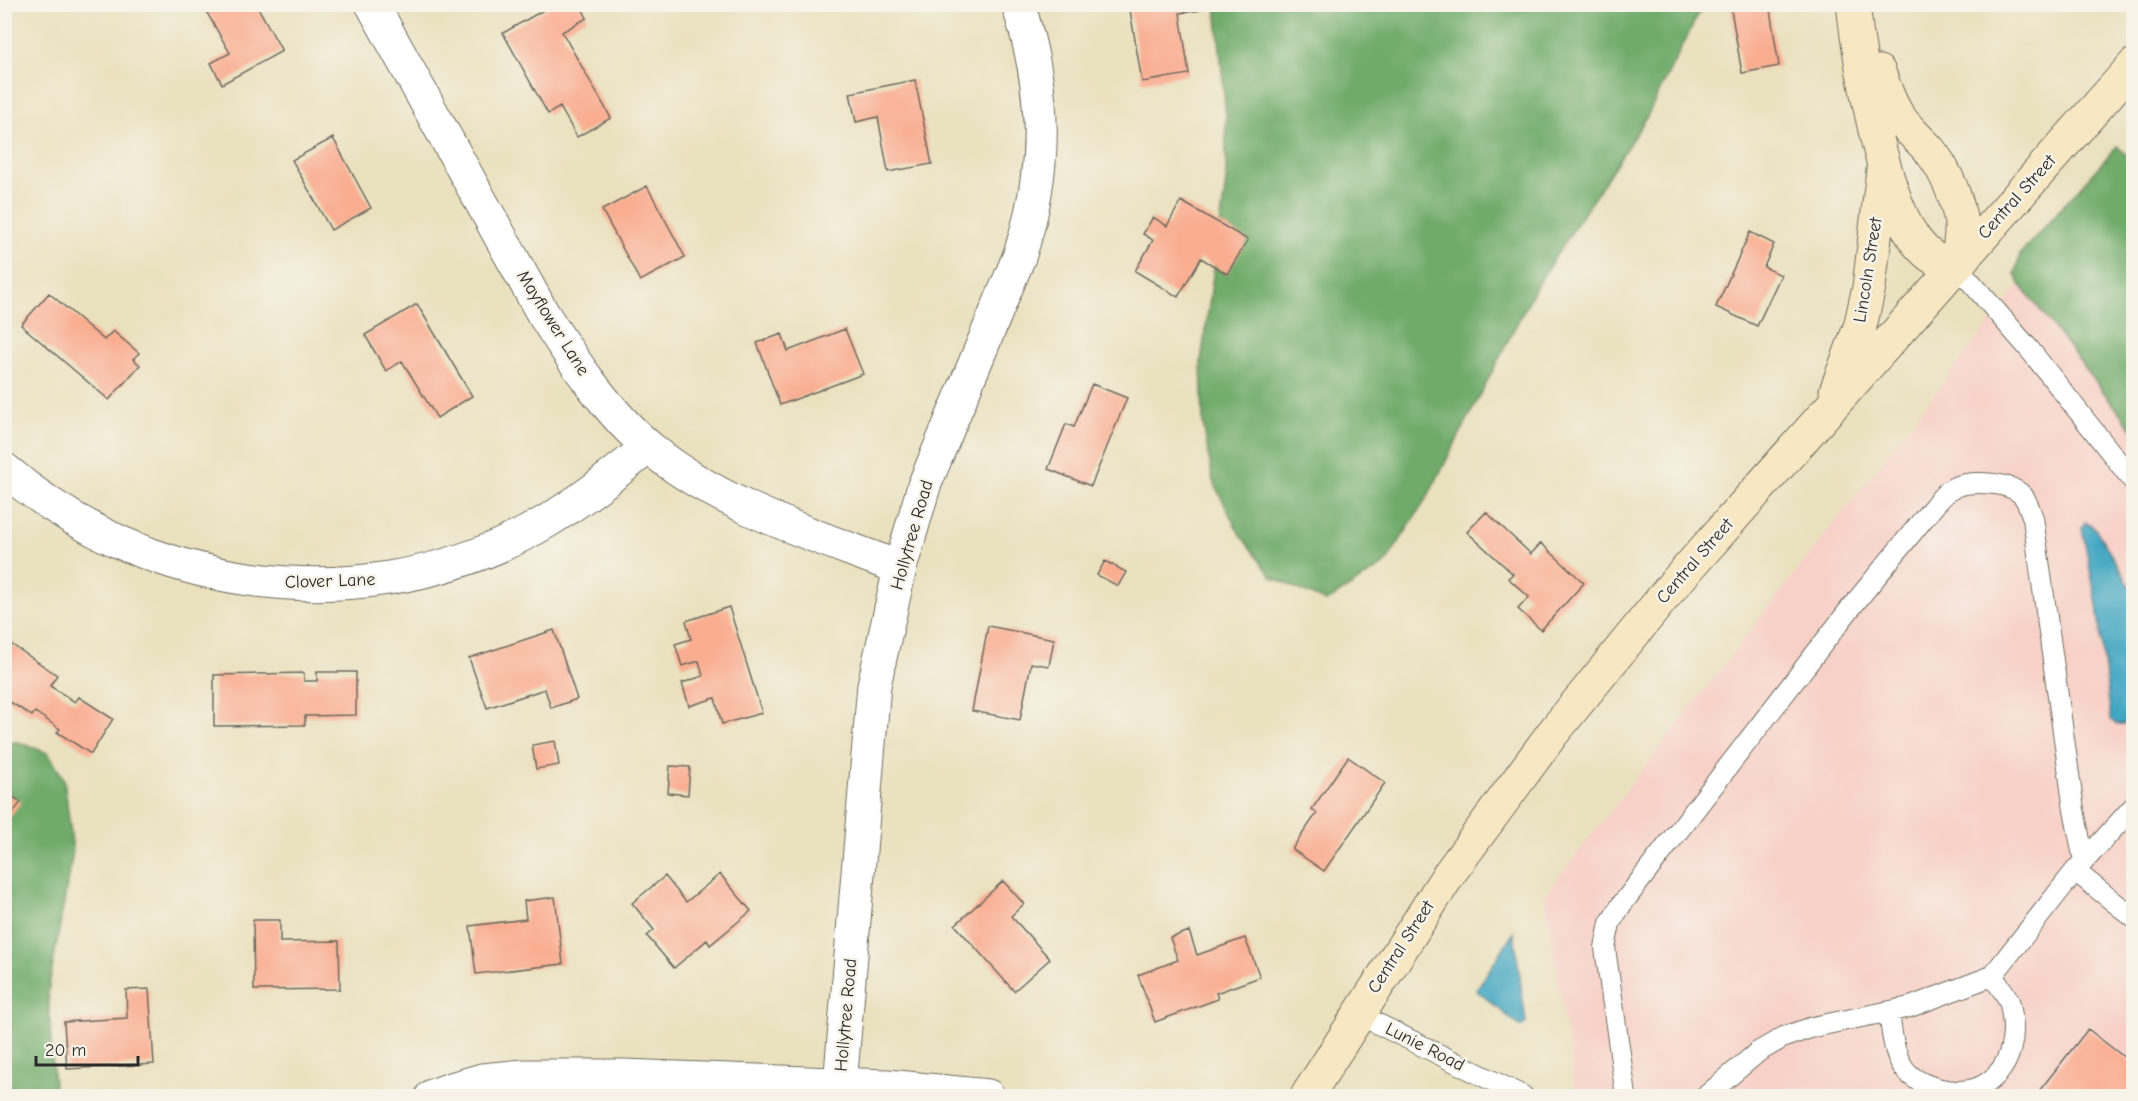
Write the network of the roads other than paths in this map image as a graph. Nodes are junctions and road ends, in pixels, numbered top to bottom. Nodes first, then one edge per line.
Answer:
1 (372, 4) edge
2 (1018, 4) edge
3 (1855, 4) edge
4 (2133, 65) edge
5 (1884, 165) junction
6 (1956, 265) junction
7 (1830, 407) junction
8 (648, 447) junction
9 (4, 469) edge
10 (2133, 482) edge
11 (900, 568) junction
12 (2133, 806) edge
13 (2080, 866) junction
14 (2133, 918) edge
15 (1992, 976) junction
16 (1889, 1013) junction
17 (1358, 1014) junction
18 (840, 1085) junction
19 (432, 1096) edge
20 (988, 1096) edge
21 (1307, 1096) edge
22 (1523, 1096) edge
23 (1626, 1096) edge
24 (1706, 1096) edge

1 - 8 street, Mayflower Lane
2 - 11 street, Hollytree Road
3 - 5 main road, Lincoln Street
3 - 6 main road, Lincoln Street
4 - 6 main road, Central Street
5 - 6 main road, Lincoln Street
5 - 7 main road, Lincoln Street
6 - 7 main road, Central Street
6 - 10 lane
7 - 17 main road, Central Street
8 - 9 street, Clover Lane
8 - 11 street, Mayflower Lane
11 - 18 street, Hollytree Road
12 - 13 lane
13 - 14 lane
13 - 15 lane
13 - 23 lane
15 - 16 lane
15 - 16 lane
16 - 24 lane
17 - 21 main road, Central Street
17 - 22 lane, Lunie Road
18 - 19 street
18 - 20 street

